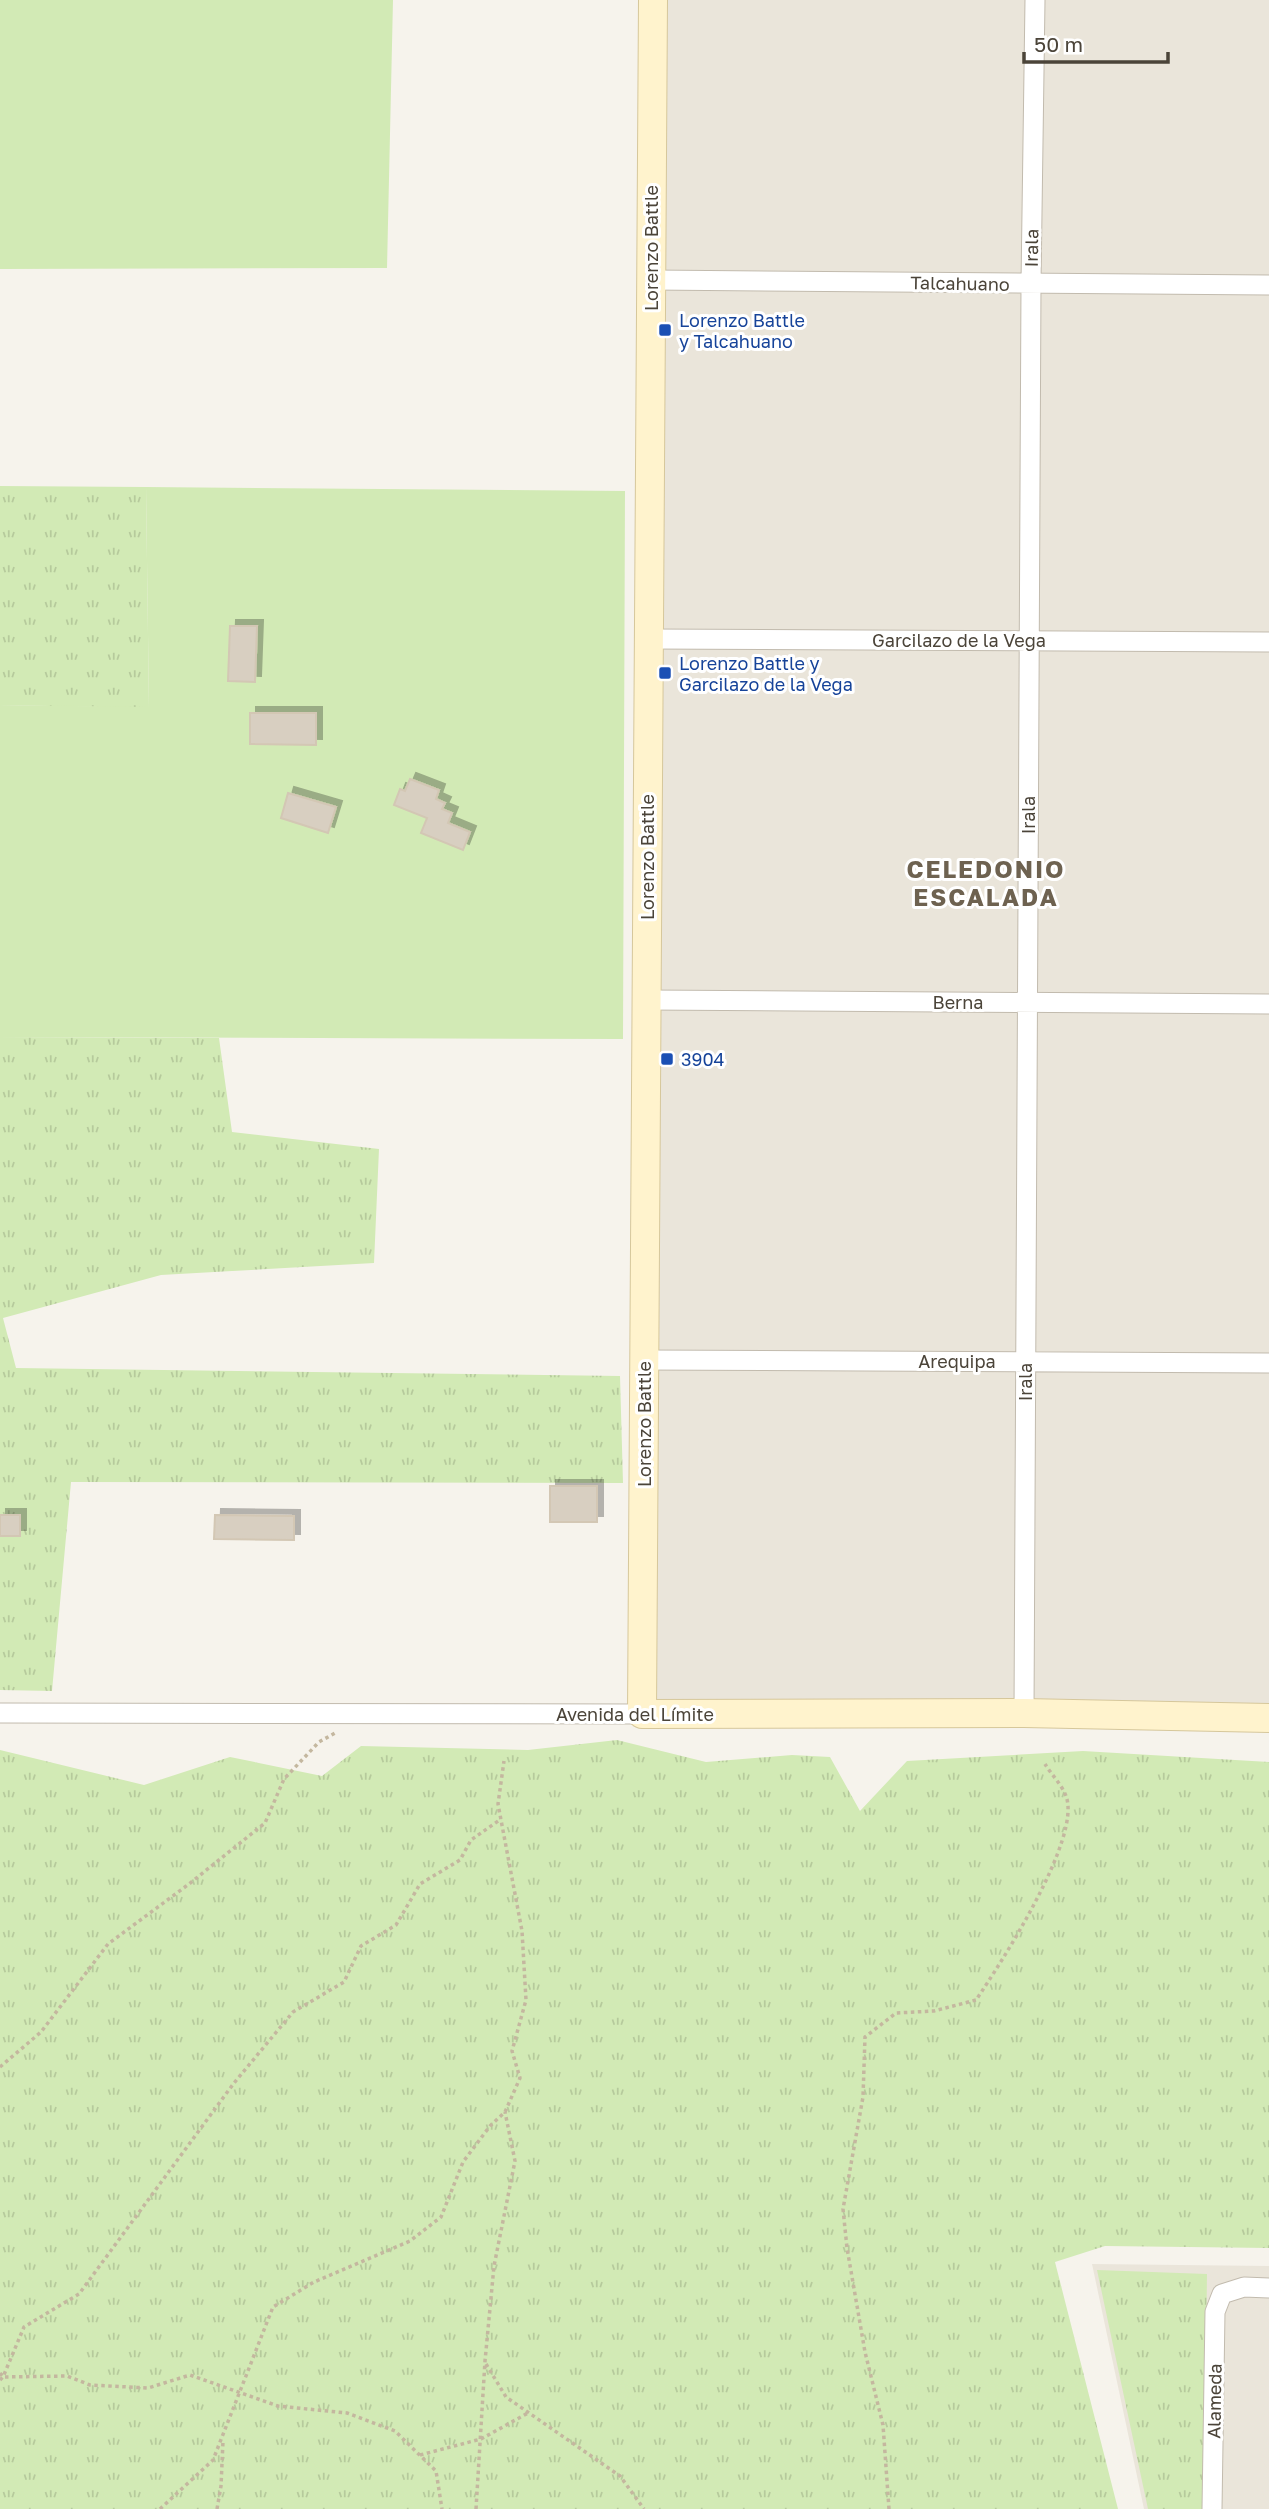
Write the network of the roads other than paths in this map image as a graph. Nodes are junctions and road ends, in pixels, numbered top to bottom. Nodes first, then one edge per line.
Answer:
1 (653, 0) edge
2 (1035, 0) edge
3 (651, 280) junction
4 (1031, 284) junction
5 (1269, 285) edge
6 (649, 639) junction
7 (1029, 641) junction
8 (1269, 642) edge
9 (647, 1000) junction
10 (1027, 1002) junction
11 (1269, 1004) edge
12 (644, 1360) junction
13 (1025, 1362) junction
14 (1269, 1363) edge
15 (0, 1713) edge
16 (1024, 1713) junction
17 (642, 1714) junction
18 (1269, 1718) edge
19 (1269, 2288) edge
20 (1212, 2509) edge

1 - 3 street, Lorenzo Battle
2 - 4 street, Irala
3 - 4 street, Talcahuano
3 - 6 street, Lorenzo Battle
4 - 5 street, Talcahuano
4 - 7 street, Irala
6 - 7 street, Garcilazo de la Vega
6 - 9 street, Lorenzo Battle
7 - 8 street, Garcilazo de la Vega
7 - 10 street, Irala
9 - 10 street, Berna
9 - 12 street, Lorenzo Battle
10 - 11 street, Berna
10 - 13 street, Irala
12 - 13 street, Arequipa
12 - 17 street, Lorenzo Battle
13 - 14 street, Arequipa
13 - 16 street, Irala
15 - 17 street, Avenida del Límite
16 - 17 street, Avenida del Límite
16 - 18 street, Avenida del Límite
19 - 20 street, Alameda

